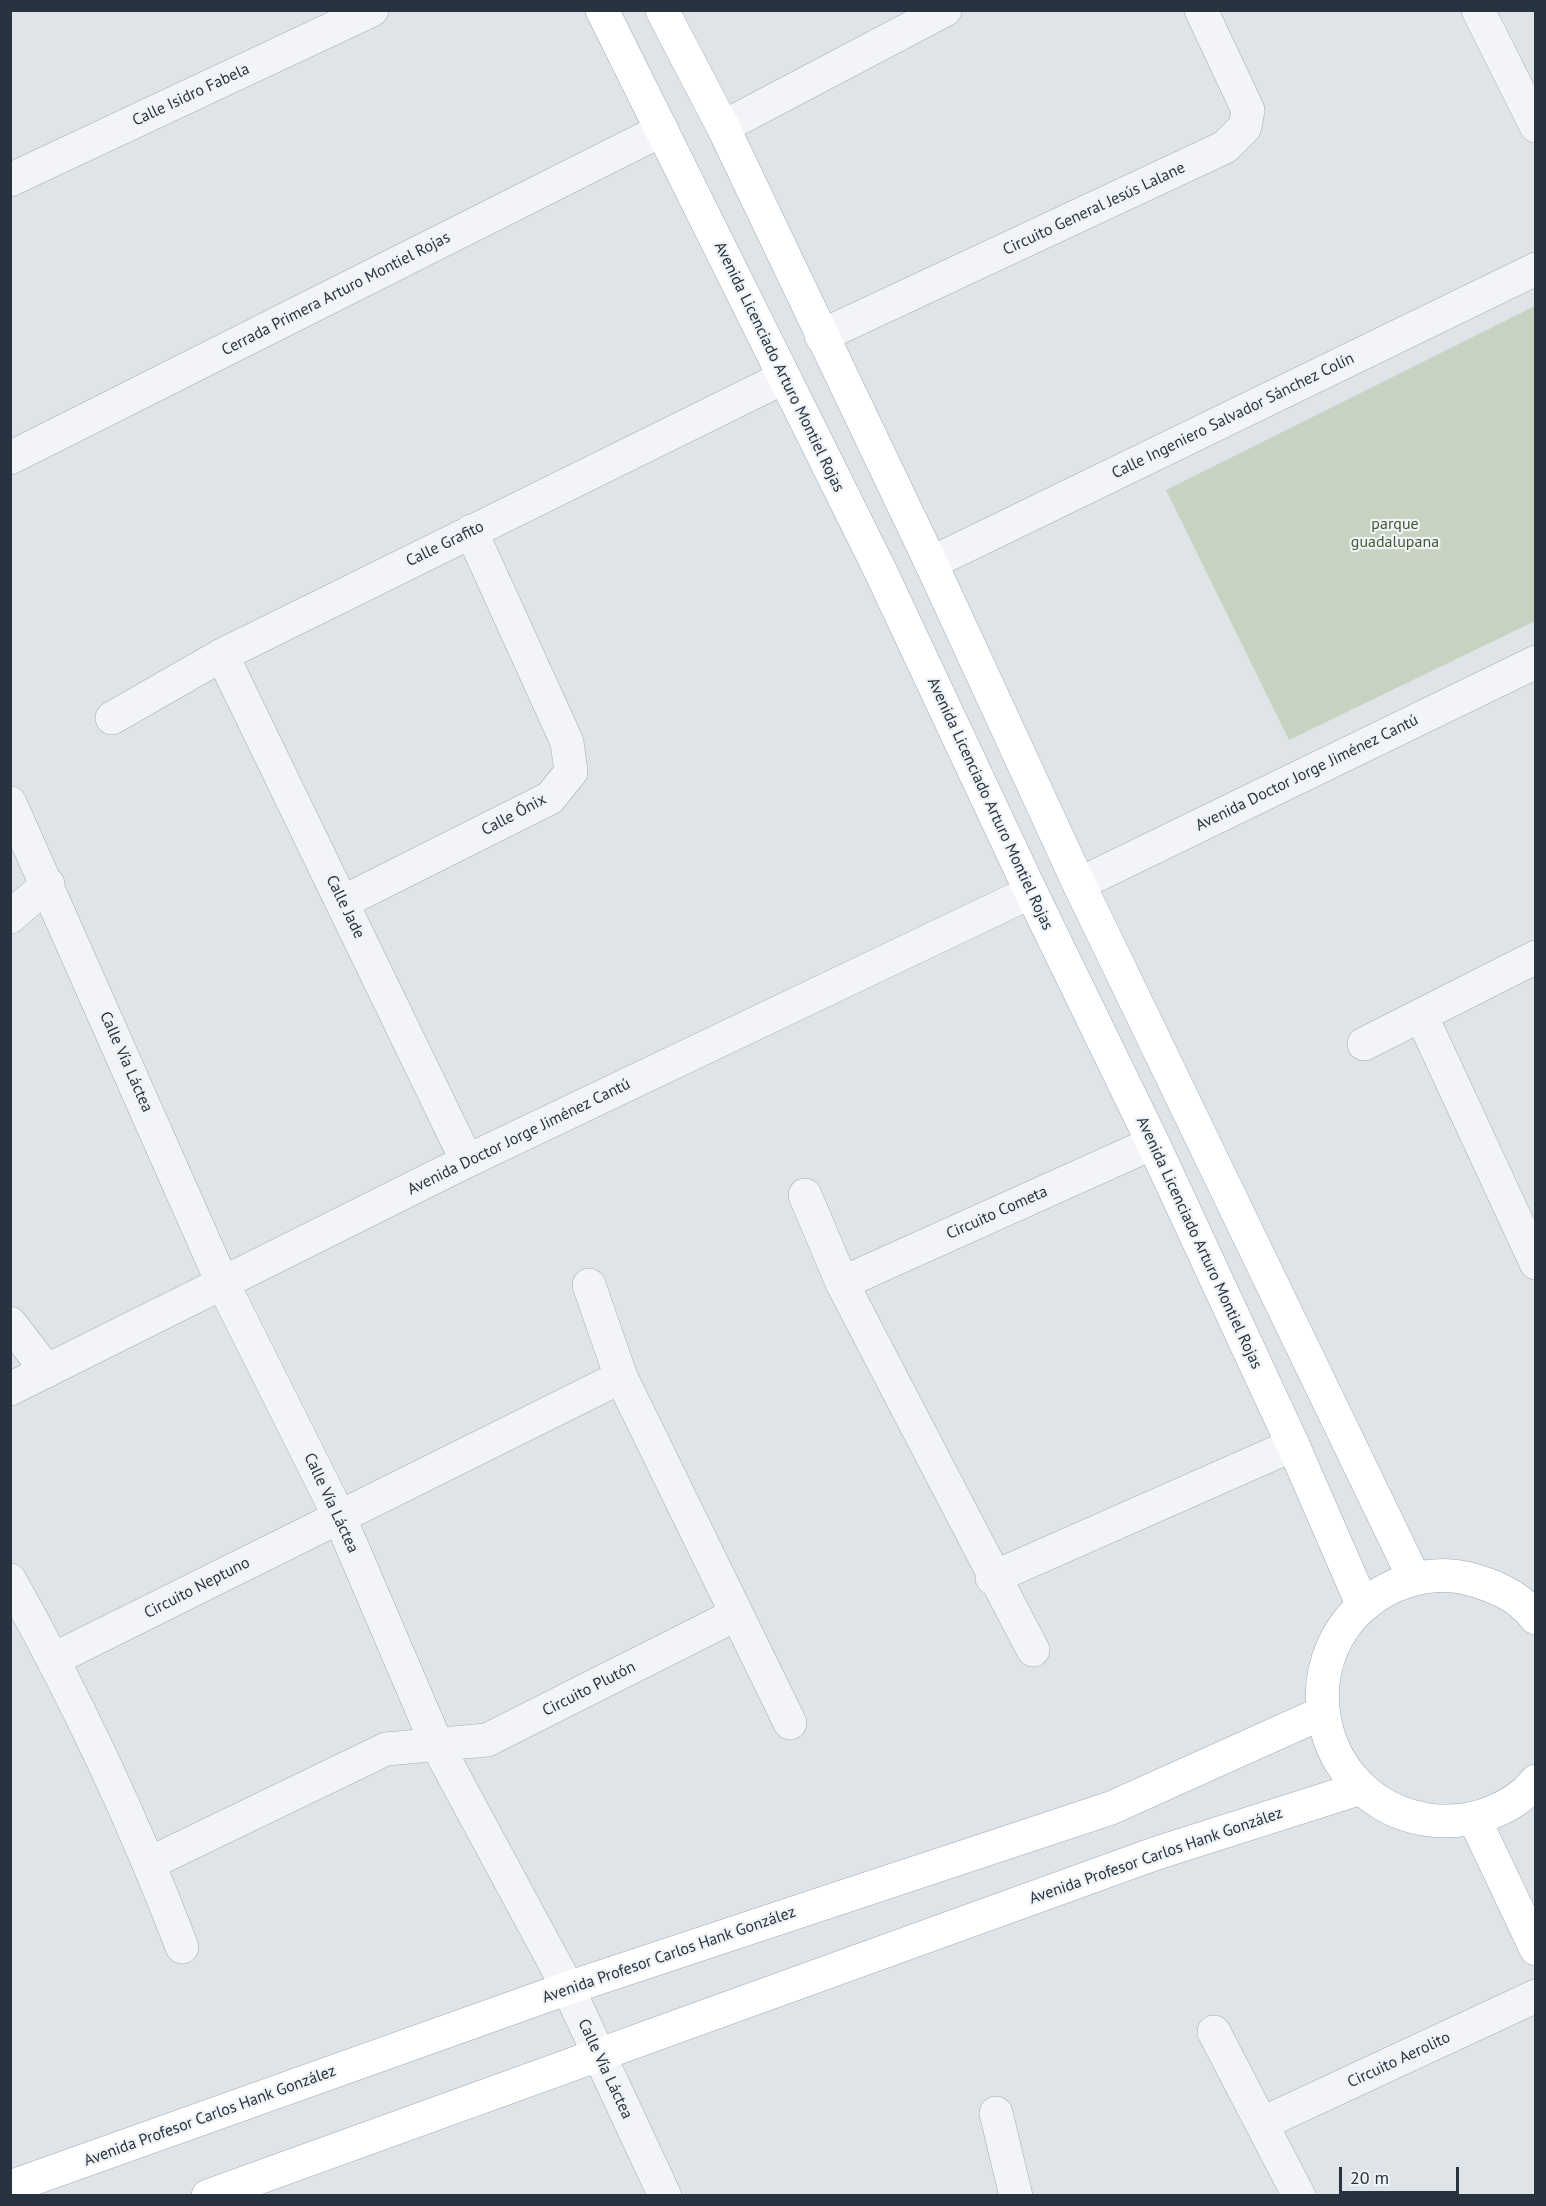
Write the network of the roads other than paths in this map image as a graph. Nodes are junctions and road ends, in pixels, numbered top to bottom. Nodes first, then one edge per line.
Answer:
1 (372, 10) edge
2 (602, 10) edge
3 (663, 10) edge
4 (945, 10) edge
5 (1201, 10) edge
6 (1486, 13) edge
7 (1536, 126) edge
8 (723, 127) junction
9 (663, 130) junction
10 (10, 180) edge
11 (1536, 269) edge
12 (821, 336) junction
13 (783, 378) junction
14 (10, 458) edge
15 (471, 531) junction
16 (931, 563) junction
17 (222, 655) junction
18 (1536, 662) edge
19 (112, 718) dead end
20 (10, 803) edge
21 (48, 884) junction
22 (1080, 884) junction
23 (1031, 892) junction
24 (343, 902) junction
25 (10, 918) edge
26 (1536, 957) edge
27 (1421, 1015) junction
28 (1364, 1044) dead end
29 (1153, 1143) junction
30 (467, 1161) junction
31 (805, 1195) dead end
32 (1536, 1263) edge
33 (222, 1282) junction
34 (842, 1283) junction
35 (589, 1285) dead end
36 (10, 1323) edge
37 (47, 1371) junction
38 (621, 1377) junction
39 (10, 1389) edge
40 (1293, 1445) junction
41 (339, 1516) junction
42 (992, 1578) junction
43 (1414, 1578) junction
44 (10, 1580) edge
45 (1363, 1606) junction
46 (1532, 1608) edge
47 (735, 1615) junction
48 (1032, 1650) dead end
49 (54, 1659) junction
50 (1322, 1713) junction
51 (790, 1722) dead end
52 (437, 1744) junction
53 (1361, 1788) junction
54 (1533, 1792) edge
55 (1474, 1818) junction
56 (150, 1863) junction
57 (182, 1947) dead end
58 (1536, 1949) edge
59 (568, 1988) junction
60 (1536, 1996) edge
61 (1214, 2032) dead end
62 (597, 2053) junction
63 (996, 2113) dead end
64 (1263, 2123) junction
65 (12, 2183) edge
66 (208, 2196) edge
67 (665, 2196) edge
68 (1016, 2196) edge
69 (1299, 2196) edge

1 - 10 street, Calle Isidro Fabela
2 - 9 main road, Avenida Licenciado Arturo Montiel Rojas
3 - 8 main road
4 - 8 street
5 - 12 street, Circuito General Jesús Lalane
6 - 7 street
8 - 12 main road
9 - 13 main road, Avenida Licenciado Arturo Montiel Rojas
9 - 14 street, Cerrada Primera Arturo Montiel Rojas
11 - 16 street, Calle Ingeniero Salvador Sánchez Colín
12 - 16 main road
13 - 15 street, Calle Grafito
13 - 23 main road, Avenida Licenciado Arturo Montiel Rojas
15 - 17 street, Calle Grafito
15 - 24 street, Calle Ónix
16 - 22 main road
17 - 19 street, Calle Grafito
17 - 24 street, Calle Jade
18 - 22 street, Avenida Doctor Jorge Jiménez Cantú
20 - 21 street, Calle Vía Láctea
21 - 25 street
21 - 33 street, Calle Vía Láctea
22 - 43 main road
23 - 29 main road, Avenida Licenciado Arturo Montiel Rojas
23 - 30 street, Avenida Doctor Jorge Jiménez Cantú
24 - 30 street, Calle Jade
26 - 27 street
27 - 28 street
27 - 32 street
29 - 34 street, Circuito Cometa
29 - 40 main road, Avenida Licenciado Arturo Montiel Rojas
30 - 33 street, Avenida Doctor Jorge Jiménez Cantú
31 - 34 street
33 - 37 street, Avenida Doctor Jorge Jiménez Cantú
33 - 41 street, Calle Vía Láctea
34 - 42 street
35 - 38 street
36 - 37 street
37 - 39 street, Avenida Doctor Jorge Jiménez Cantú
38 - 41 street
38 - 47 street
40 - 42 street
40 - 45 main road, Avenida Licenciado Arturo Montiel Rojas
41 - 49 street, Circuito Neptuno
41 - 52 street, Calle Vía Láctea
42 - 48 street
43 - 45 main road
43 - 46 main road
44 - 49 street
45 - 50 main road
47 - 51 street
47 - 52 street, Circuito Plutón
49 - 56 street
50 - 53 main road
50 - 59 main road, Avenida Profesor Carlos Hank González
52 - 56 street
52 - 59 street, Calle Vía Láctea
53 - 55 main road
53 - 62 main road, Avenida Profesor Carlos Hank González
54 - 55 main road
55 - 58 main road
56 - 57 street
59 - 62 street, Calle Vía Láctea
59 - 65 main road, Avenida Profesor Carlos Hank González
60 - 64 street, Circuito Aerolito
61 - 64 street
62 - 66 main road, Avenida Profesor Carlos Hank González
62 - 67 street, Calle Vía Láctea
63 - 68 street
64 - 69 street

